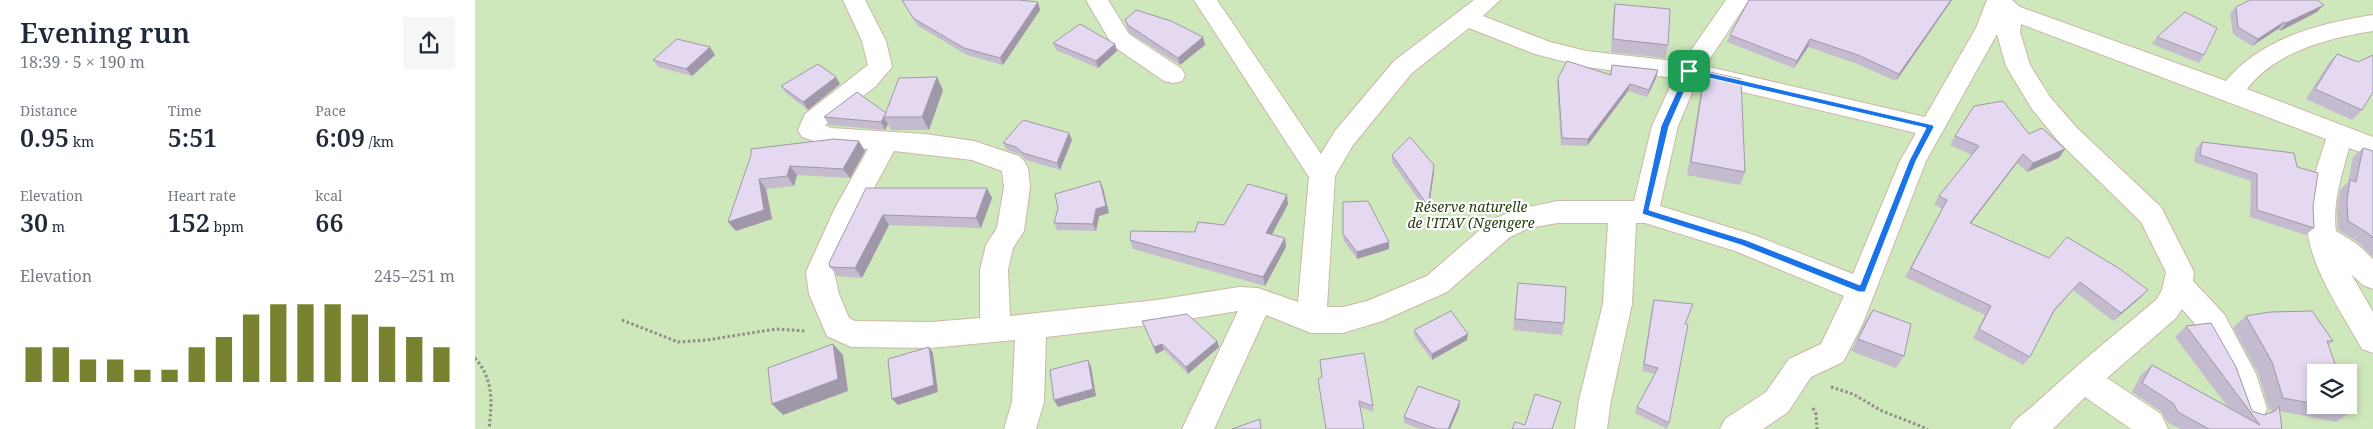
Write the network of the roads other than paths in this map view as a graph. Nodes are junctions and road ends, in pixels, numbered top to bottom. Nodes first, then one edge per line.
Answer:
1 (853, 0) edge
2 (1097, 0) edge
3 (1205, 0) edge
4 (1489, 0) edge
5 (1738, 0) edge
6 (2003, 5) edge
7 (1467, 18) junction
8 (2373, 23) edge
9 (1689, 71) junction
10 (1173, 75) dead end
11 (2231, 92) junction
12 (1930, 127) junction
13 (2340, 134) junction
14 (885, 142) junction
15 (2373, 147) edge
16 (1322, 176) junction
17 (1633, 213) junction
18 (2324, 238) junction
19 (2373, 277) edge
20 (2178, 285) junction
21 (1862, 290) junction
22 (1258, 300) junction
23 (1311, 320) junction
24 (1031, 326) junction
25 (995, 330) junction
26 (2373, 340) edge
27 (2083, 379) junction
28 (2251, 409) edge
29 (1020, 429) edge
30 (1198, 429) edge
31 (1591, 429) edge
32 (1736, 429) edge
33 (2026, 429) edge
34 (2152, 429) edge

1 - 14 street
2 - 10 street
3 - 16 street
4 - 7 street
5 - 9 street
6 - 11 street
6 - 12 street
6 - 20 street
7 - 9 street
7 - 16 street
8 - 11 street
9 - 12 street
9 - 17 street
11 - 13 street
12 - 21 street
13 - 15 street
13 - 18 street
14 - 25 street
14 - 25 street
16 - 23 street
17 - 21 street
17 - 23 street
17 - 31 street
18 - 19 street
18 - 26 street
20 - 27 street
20 - 28 street
21 - 32 street
22 - 23 street
22 - 24 street
22 - 30 street
24 - 25 street
24 - 29 street
27 - 33 street
27 - 34 street

